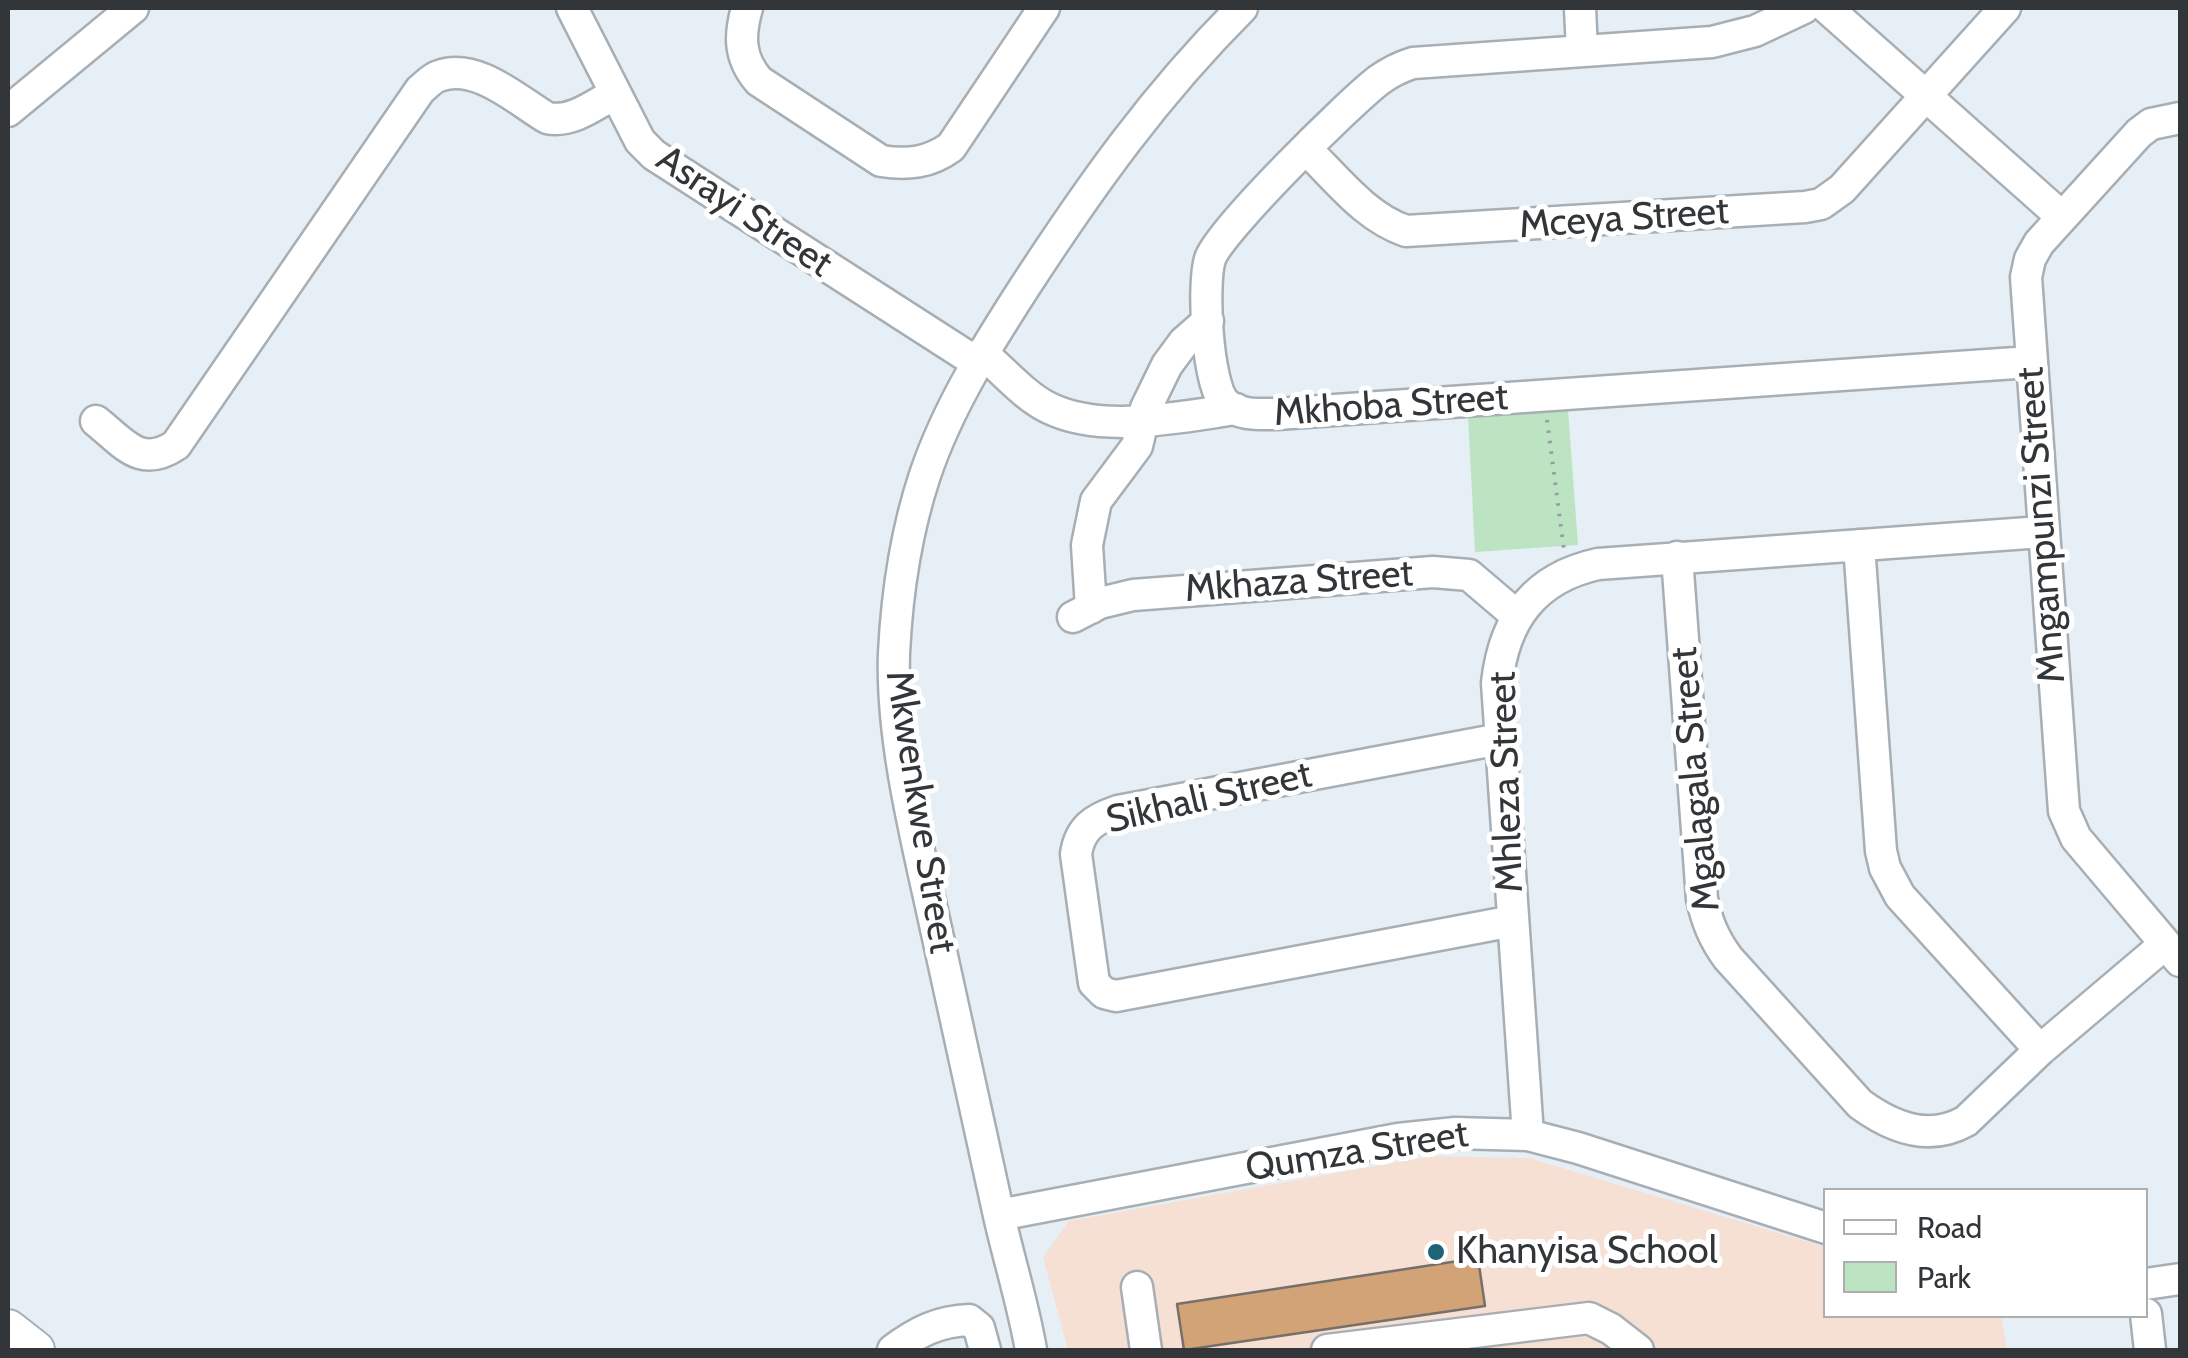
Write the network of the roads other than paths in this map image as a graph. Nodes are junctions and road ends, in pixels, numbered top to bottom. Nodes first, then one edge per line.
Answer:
1 (131, 8) edge
2 (572, 8) edge
3 (747, 8) edge
4 (1044, 8) edge
5 (1242, 8) edge
6 (1580, 8) edge
7 (1804, 8) edge
8 (1827, 8) edge
9 (2005, 8) edge
10 (1582, 51) junction
11 (614, 94) junction
12 (1925, 94) junction
13 (8, 111) edge
14 (2180, 118) edge
15 (1306, 149) junction
16 (2062, 216) junction
17 (1208, 322) junction
18 (979, 358) junction
19 (2030, 362) junction
20 (1236, 409) junction
21 (96, 421) dead end
22 (1145, 422) junction
23 (2042, 532) junction
24 (1859, 545) junction
25 (1677, 556) junction
26 (1516, 615) junction
27 (1500, 739) junction
28 (1513, 921) junction
29 (2172, 953) edge
30 (2040, 1050) junction
31 (1528, 1135) junction
32 (999, 1216) junction
33 (1823, 1227) edge
34 (2180, 1279) edge
35 (2148, 1284) edge
36 (1137, 1287) dead end
37 (2146, 1318) edge
38 (8, 1329) edge
39 (36, 1350) edge
40 (893, 1350) edge
41 (984, 1350) edge
42 (1032, 1350) edge
43 (1146, 1350) edge
44 (1327, 1350) edge
45 (1638, 1350) edge
46 (2150, 1350) edge

1 - 13 street
2 - 11 street, Asrayi Street
3 - 4 street
5 - 18 street, Mkwenkwe Street
6 - 10 street
7 - 10 street, Mkhoba Street
8 - 12 street
9 - 12 street, Mceya Street
10 - 15 street, Mkhoba Street
11 - 18 street, Asrayi Street
11 - 21 street
12 - 15 street, Mceya Street
12 - 16 street
14 - 16 street, Mngampunzi Street
15 - 17 street, Mkhoba Street
16 - 19 street, Mngampunzi Street
17 - 20 street, Mkhoba Street
17 - 22 street
18 - 22 street, Asrayi Street
18 - 32 street, Mkwenkwe Street
19 - 20 street, Mkhoba Street
19 - 23 street, Mngampunzi Street
20 - 22 street, Asrayi Street
22 - 26 street, Mkhaza Street
23 - 24 street, Mhleza Street
23 - 29 street, Mngampunzi Street
24 - 25 street, Mhleza Street
24 - 30 street
25 - 26 street, Mhleza Street
25 - 30 street, Mgalagala Street
26 - 27 street, Mhleza Street
27 - 28 street, Mhleza Street
27 - 28 street, Sikhali Street
28 - 31 street, Mhleza Street
29 - 30 street, Mgalagala Street
31 - 32 street, Qumza Street
31 - 33 street, Qumza Street
32 - 42 street, Mkwenkwe Street
34 - 35 street
36 - 43 street
37 - 46 street
38 - 39 main road
40 - 41 street
44 - 45 street

